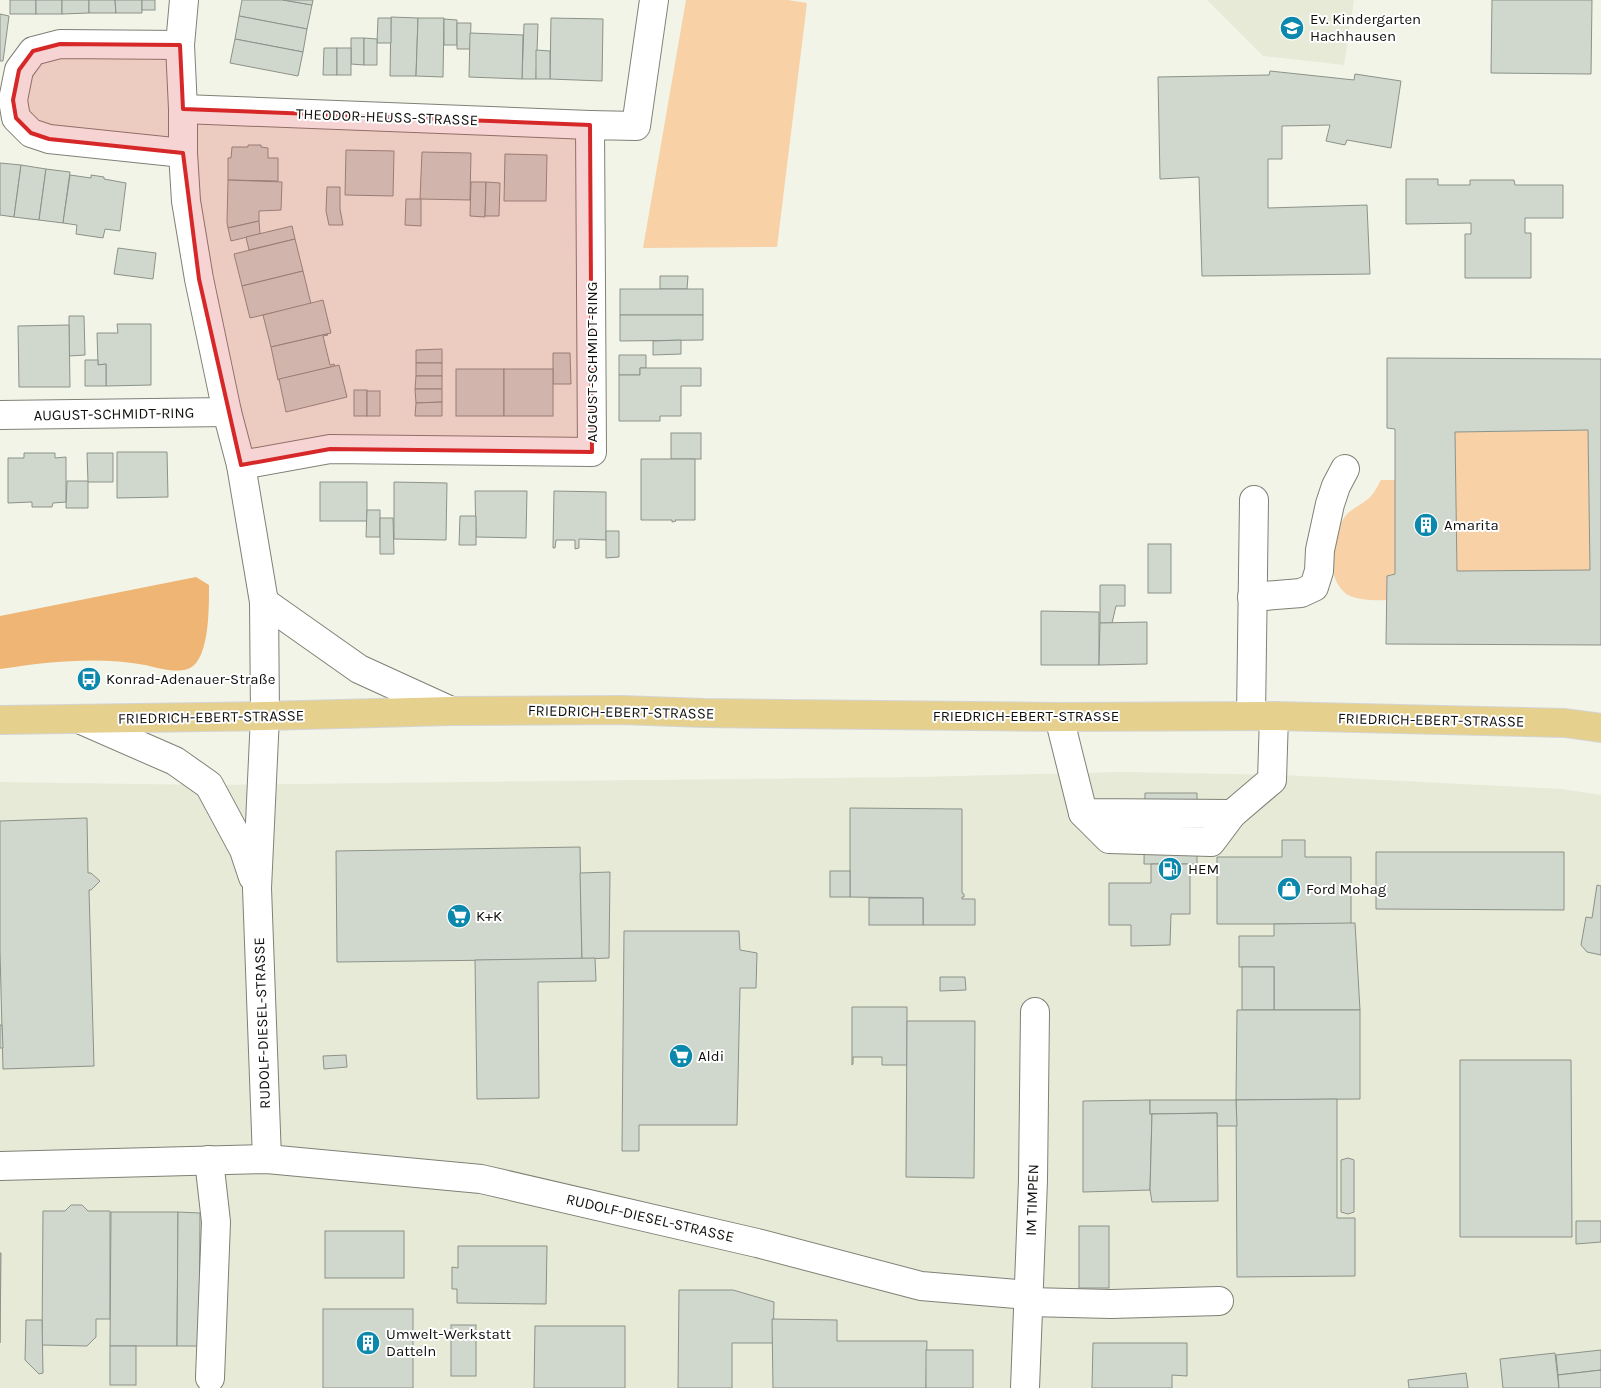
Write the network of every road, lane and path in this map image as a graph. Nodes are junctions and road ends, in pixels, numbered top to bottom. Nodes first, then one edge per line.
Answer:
1 (184, 0) edge
2 (654, 0) edge
3 (180, 45) junction
4 (7, 100) edge
5 (183, 109) junction
6 (590, 125) junction
7 (183, 153) junction
8 (227, 412) junction
9 (0, 415) edge
10 (241, 465) junction
11 (1345, 469) dead end
12 (1254, 500) dead end
13 (1252, 597) junction
14 (264, 602) junction
15 (451, 711) junction
16 (264, 716) junction
17 (1262, 716) junction
18 (1059, 717) junction
19 (79, 719) junction
20 (0, 720) edge
21 (1601, 728) edge
22 (257, 888) junction
23 (1035, 1012) dead end
24 (267, 1158) junction
25 (209, 1160) junction
26 (0, 1166) edge
27 (1028, 1298) junction
28 (1219, 1301) dead end
29 (210, 1378) dead end
30 (1025, 1388) edge

1 - 3 street
2 - 6 street
3 - 4 street
3 - 5 street
4 - 7 street
5 - 6 street, THEODOR-HEUSS-STRASSE
5 - 7 street
6 - 10 street, AUGUST-SCHMIDT-RING
7 - 8 street
8 - 9 street, AUGUST-SCHMIDT-RING
8 - 10 street
10 - 14 street
11 - 13 street
12 - 13 street
13 - 17 street
14 - 15 street, FRIEDRICH-EBERT-STRASSE
14 - 16 street
15 - 16 main road, FRIEDRICH-EBERT-STRASSE
15 - 18 main road, FRIEDRICH-EBERT-STRASSE
16 - 19 main road, FRIEDRICH-EBERT-STRASSE
16 - 22 street, RUDOLF-DIESEL-STRASSE
17 - 18 main road, FRIEDRICH-EBERT-STRASSE
17 - 18 street
17 - 21 main road, FRIEDRICH-EBERT-STRASSE
19 - 20 main road, FRIEDRICH-EBERT-STRASSE
19 - 22 street, RUDOLF-DIESEL-STRASSE
22 - 24 street, RUDOLF-DIESEL-STRASSE
23 - 27 street, IM TIMPEN
24 - 25 street, RUDOLF-DIESEL-STRASSE
24 - 27 street, RUDOLF-DIESEL-STRASSE
25 - 26 street, RUDOLF-DIESEL-STRASSE
25 - 29 street
27 - 28 street, RUDOLF-DIESEL-STRASSE
27 - 30 street, IM TIMPEN

